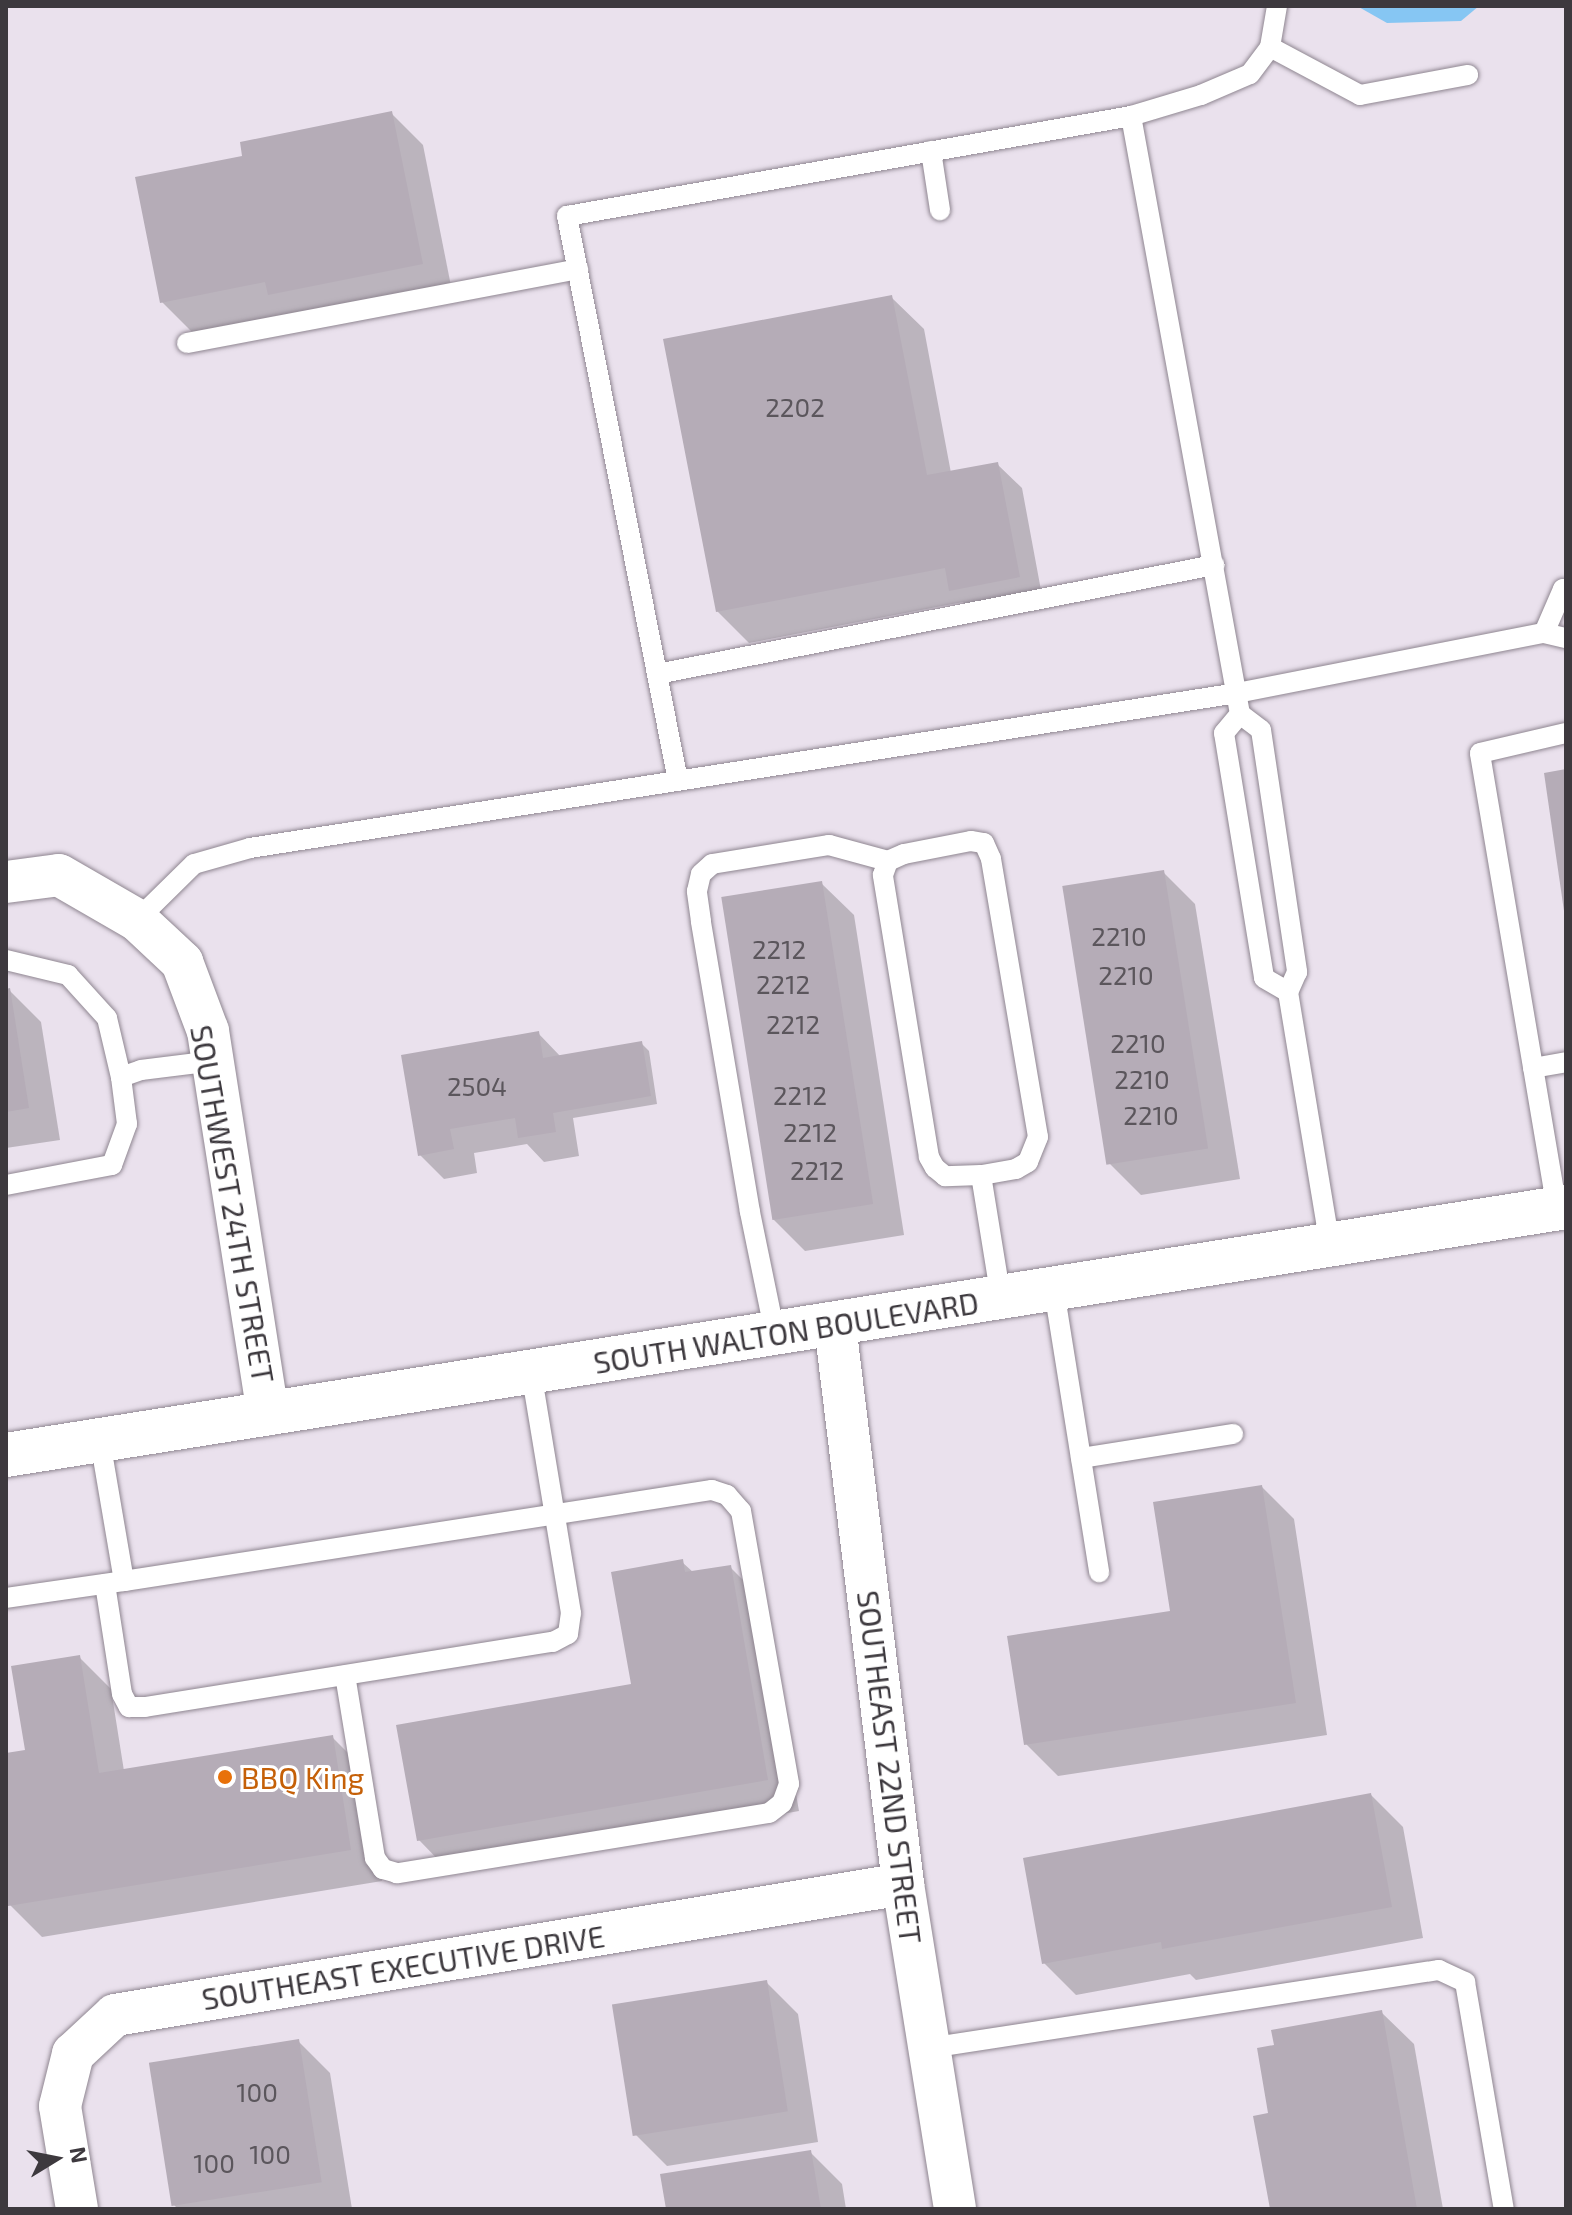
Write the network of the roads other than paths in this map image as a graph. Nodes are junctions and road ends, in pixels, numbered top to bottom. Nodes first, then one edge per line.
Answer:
1 (1277, 6) edge
2 (1270, 47) junction
3 (1468, 75) dead end
4 (1131, 116) junction
5 (931, 151) junction
6 (940, 210) dead end
7 (578, 269) junction
8 (187, 343) dead end
9 (1214, 565) junction
10 (1566, 591) edge
11 (1544, 633) junction
12 (1566, 638) edge
13 (657, 674) junction
14 (1238, 704) junction
15 (1566, 733) edge
16 (678, 781) junction
17 (888, 861) junction
18 (6, 882) edge
19 (137, 920) junction
20 (6, 960) edge
21 (1288, 992) junction
22 (213, 1061) junction
23 (1566, 1062) edge
24 (1533, 1068) junction
25 (121, 1077) junction
26 (981, 1175) junction
27 (6, 1185) edge
28 (1562, 1208) edge
29 (1330, 1245) junction
30 (1054, 1290) junction
31 (1001, 1298) junction
32 (835, 1325) junction
33 (775, 1334) junction
34 (531, 1372) junction
35 (268, 1414) junction
36 (1233, 1434) dead end
37 (100, 1440) junction
38 (6, 1455) edge
39 (1081, 1458) junction
40 (554, 1515) junction
41 (1099, 1572) dead end
42 (114, 1582) junction
43 (6, 1598) edge
44 (345, 1675) junction
45 (903, 1884) junction
46 (929, 2048) junction
47 (77, 2209) edge
48 (955, 2209) edge
49 (1504, 2209) edge

1 - 2 lane
2 - 3 lane
2 - 4 lane
4 - 5 lane
4 - 9 lane
5 - 6 lane
5 - 7 lane
7 - 8 lane
7 - 13 lane
9 - 13 lane
9 - 14 lane
10 - 11 lane
11 - 12 lane
11 - 14 lane
13 - 16 lane
14 - 16 lane
14 - 21 lane
14 - 21 lane
15 - 24 lane
16 - 19 lane
17 - 26 lane
17 - 26 lane
17 - 33 lane
18 - 19 street, SOUTHWEST 24TH STREET
19 - 22 street, SOUTHWEST 24TH STREET
20 - 25 lane
21 - 29 lane
22 - 25 lane
22 - 35 street, SOUTHWEST 24TH STREET
23 - 24 lane
24 - 28 lane
25 - 27 lane
26 - 31 lane
28 - 29 main road, SOUTH WALTON BOULEVARD
29 - 30 main road, SOUTH WALTON BOULEVARD
30 - 31 main road, SOUTH WALTON BOULEVARD
30 - 39 lane
31 - 32 main road, SOUTH WALTON BOULEVARD
32 - 33 main road, SOUTH WALTON BOULEVARD
32 - 45 street, SOUTHEAST 22ND STREET
33 - 34 main road, SOUTH WALTON BOULEVARD
34 - 35 main road, SOUTH WALTON BOULEVARD
34 - 40 lane
35 - 37 main road, SOUTH WALTON BOULEVARD
36 - 39 lane
37 - 38 main road, SOUTH WALTON BOULEVARD
37 - 42 lane
39 - 41 lane
40 - 42 lane
40 - 44 lane
40 - 44 lane
42 - 43 lane
42 - 44 lane
45 - 46 street, SOUTHEAST 22ND STREET
45 - 47 street, SOUTHEAST EXECUTIVE DRIVE
46 - 48 street, SOUTHEAST 22ND STREET
46 - 49 lane

